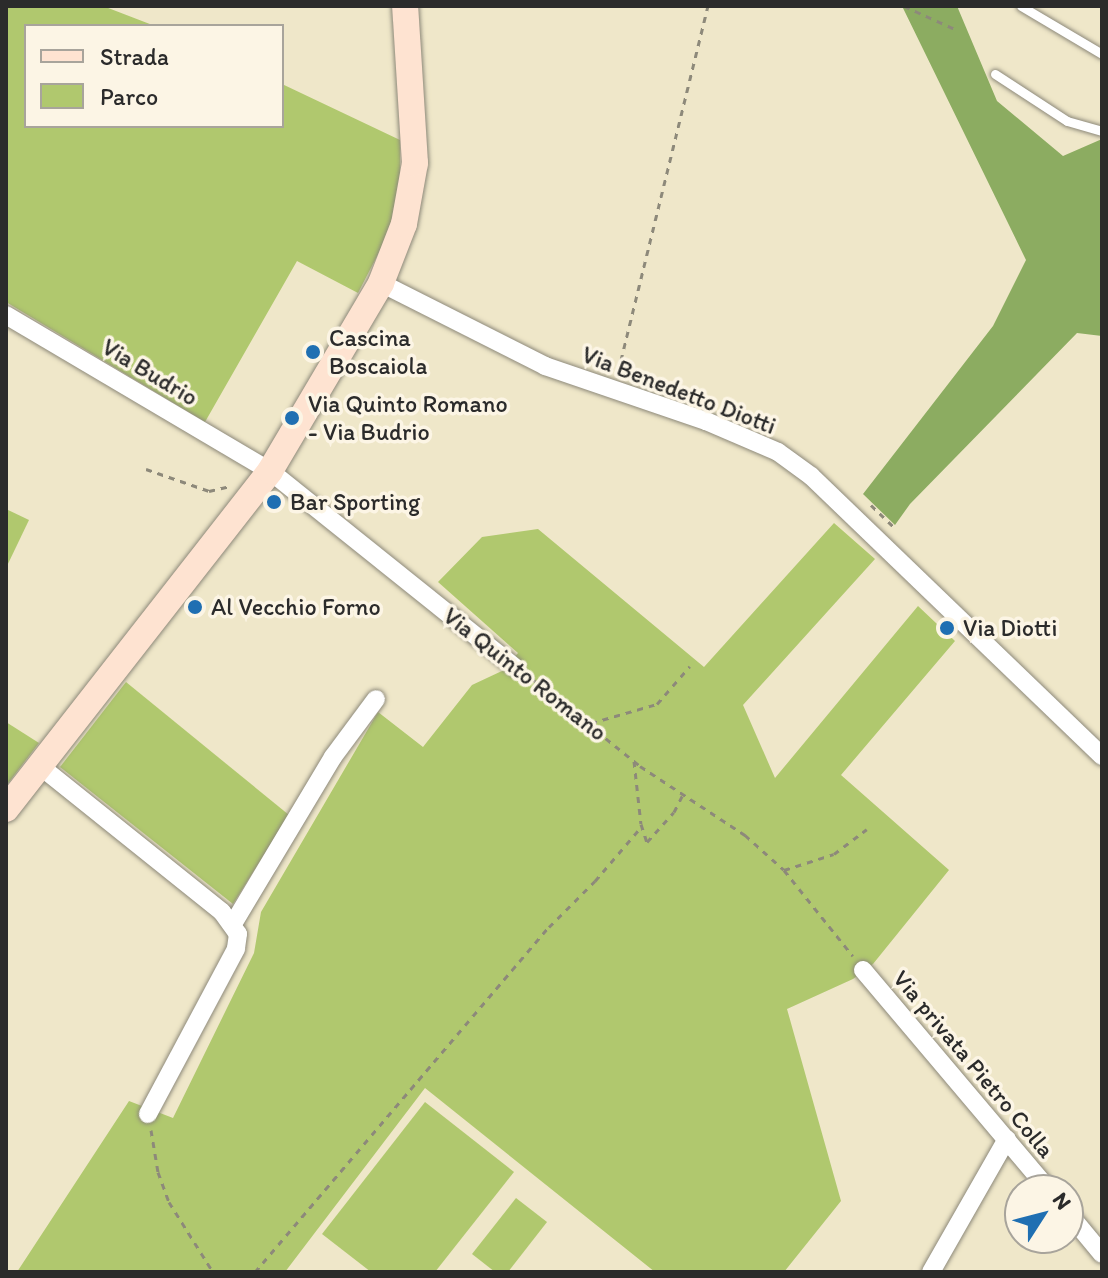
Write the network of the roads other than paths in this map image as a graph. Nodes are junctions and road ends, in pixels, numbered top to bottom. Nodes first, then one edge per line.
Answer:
1 (405, 6) edge
2 (1021, 6) edge
3 (1102, 54) edge
4 (995, 74) dead end
5 (1102, 131) edge
6 (381, 283) junction
7 (6, 315) edge
8 (270, 471) junction
9 (515, 667) road end
10 (376, 699) dead end
11 (1102, 756) edge
12 (40, 766) junction
13 (6, 809) edge
14 (233, 924) junction
15 (863, 970) road end
16 (148, 1114) road end
17 (1007, 1139) junction
18 (1036, 1174) edge
19 (1084, 1232) edge
20 (1102, 1254) edge
21 (931, 1272) edge

1 - 6 street
2 - 3 lane
4 - 5 lane
6 - 8 street
6 - 11 street, Via Benedetto Diotti
7 - 8 street, Via Budrio
8 - 9 street, Via Quinto Romano
8 - 12 street
10 - 14 street
12 - 13 street
12 - 14 street
14 - 16 street
15 - 17 street, Via privata Pietro Colla
17 - 18 street, Via privata Pietro Colla
17 - 21 street
19 - 20 street

